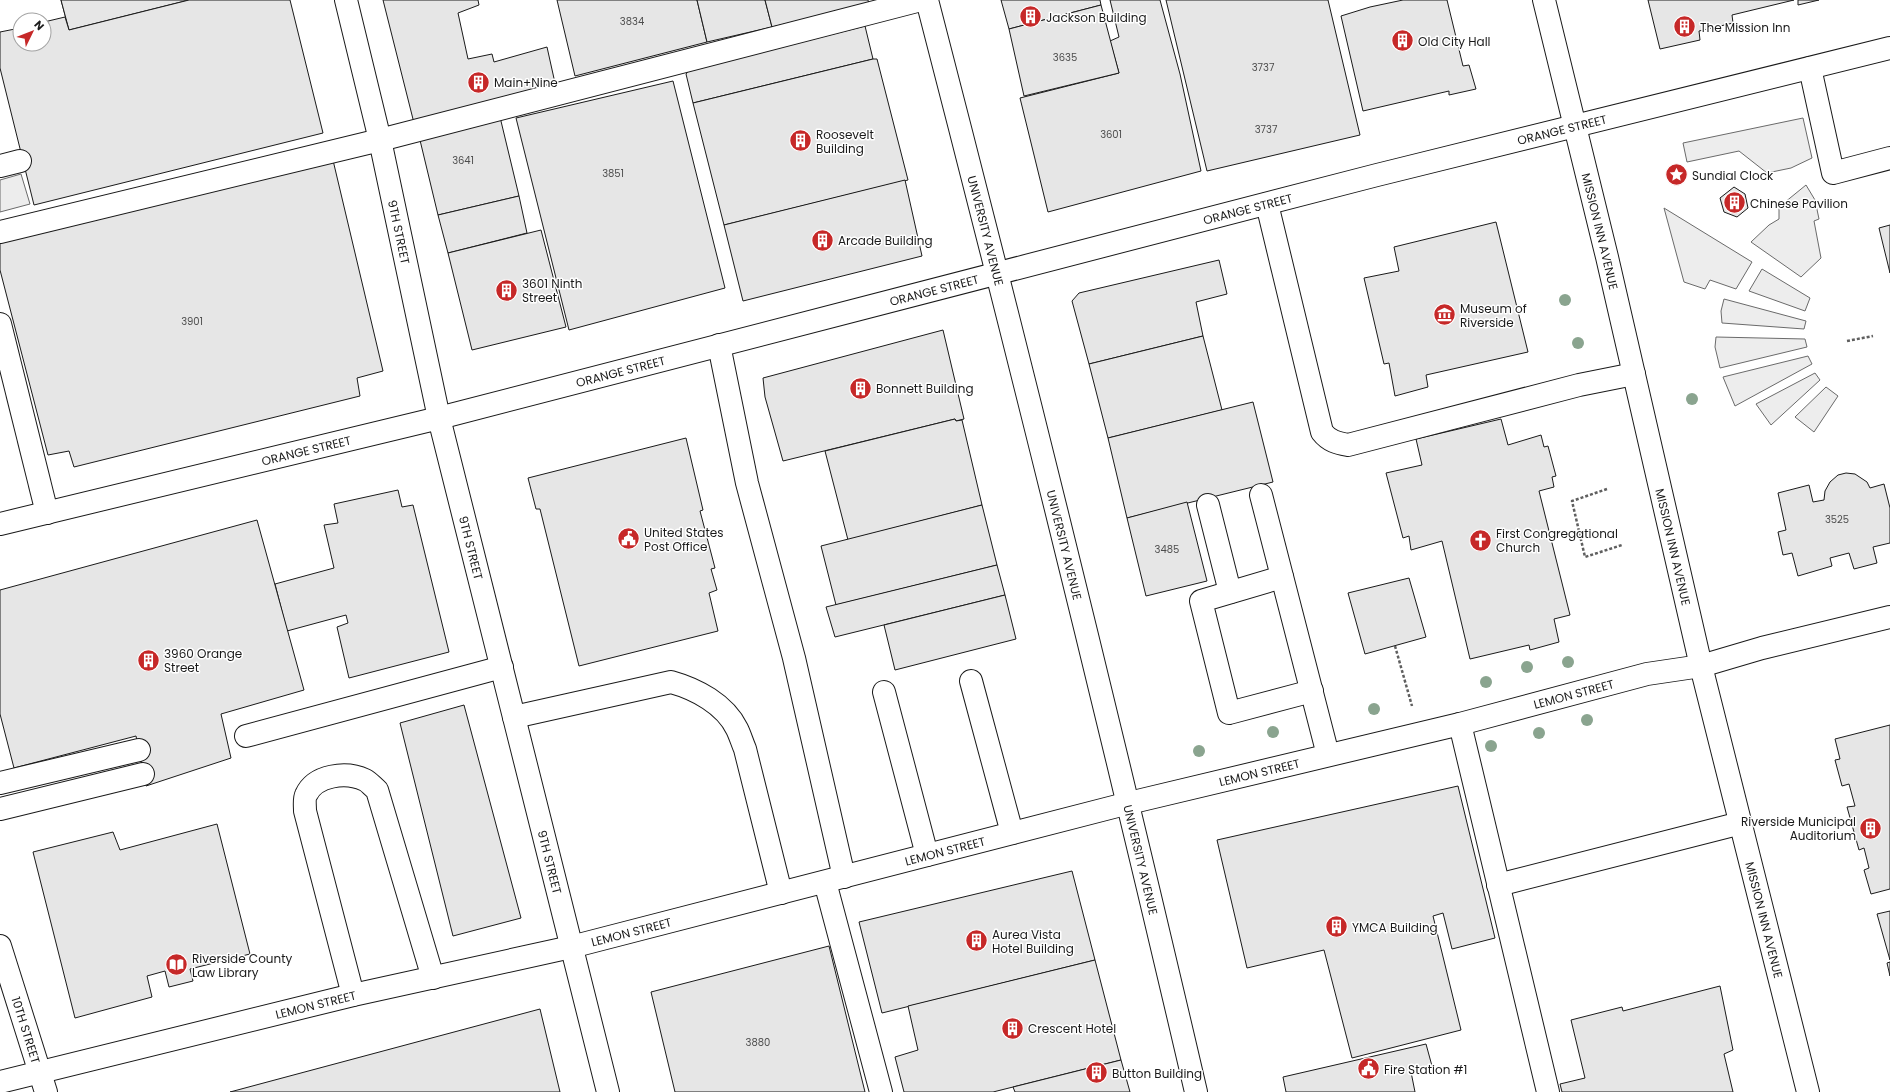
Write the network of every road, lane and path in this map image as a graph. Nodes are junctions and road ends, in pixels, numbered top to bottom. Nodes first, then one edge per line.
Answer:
1 (346, 0) edge
2 (920, 0) edge
3 (927, 0) edge
4 (1544, 0) edge
5 (1890, 48) edge
6 (1810, 68) junction
7 (1574, 126) junction
8 (380, 140) junction
9 (1890, 158) edge
10 (1267, 204) junction
11 (0, 232) edge
12 (998, 274) junction
13 (0, 324) edge
14 (1873, 336) dead end
15 (1847, 341) dead end
16 (719, 345) junction
17 (1634, 374) junction
18 (440, 418) junction
19 (1607, 489) dead end
20 (1261, 495) dead end
21 (1208, 505) dead end
22 (47, 513) junction
23 (0, 524) edge
24 (1622, 545) dead end
25 (1282, 577) junction
26 (1230, 592) junction
27 (1890, 617) edge
28 (1395, 646) dead end
29 (1701, 666) junction
30 (502, 667) junction
31 (971, 681) dead end
32 (1312, 691) junction
33 (884, 692) dead end
34 (1412, 706) dead end
35 (514, 717) junction
36 (1460, 724) junction
37 (246, 736) dead end
38 (138, 750) dead end
39 (1328, 756) junction
40 (143, 774) dead end
41 (0, 783) edge
42 (1129, 803) junction
43 (0, 809) edge
44 (1741, 823) junction
45 (1012, 833) junction
46 (927, 855) junction
47 (835, 879) junction
48 (1498, 885) junction
49 (781, 893) junction
50 (0, 946) edge
51 (571, 947) junction
52 (433, 978) junction
53 (353, 995) junction
54 (0, 1082) edge
55 (43, 1082) edge
56 (608, 1092) edge
57 (881, 1092) edge
58 (1196, 1092) edge
59 (1548, 1092) edge
60 (1808, 1092) edge

1 - 8 street, 9TH STREET
2 - 8 street
3 - 12 street, UNIVERSITY AVENUE
4 - 7 street, MISSION INN AVENUE
5 - 6 street, ORANGE STREET
6 - 7 street, ORANGE STREET
6 - 9 street
7 - 10 street, ORANGE STREET
7 - 17 street, MISSION INN AVENUE
8 - 11 street
8 - 18 street, 9TH STREET
10 - 12 street, ORANGE STREET
10 - 17 street
12 - 16 street, ORANGE STREET
12 - 42 street, UNIVERSITY AVENUE
13 - 22 street
14 - 15 path
16 - 18 street, ORANGE STREET
16 - 47 street
17 - 29 street, MISSION INN AVENUE
18 - 22 street, ORANGE STREET
18 - 30 street, 9TH STREET
19 - 24 path
20 - 25 street
21 - 26 street
22 - 23 street, ORANGE STREET
25 - 26 street
25 - 32 street
26 - 32 street
27 - 29 street, LEMON STREET
28 - 34 path
29 - 36 street, LEMON STREET
29 - 44 street, MISSION INN AVENUE
30 - 35 street, 9TH STREET
30 - 37 street
31 - 45 street
32 - 39 street
33 - 46 street
35 - 49 street
35 - 51 street, 9TH STREET
36 - 39 street, LEMON STREET
36 - 48 street
38 - 41 street
39 - 42 street, LEMON STREET
40 - 43 street
42 - 45 street, LEMON STREET
42 - 58 street, UNIVERSITY AVENUE
44 - 48 street
44 - 60 street, MISSION INN AVENUE
45 - 46 street, LEMON STREET
46 - 47 street, LEMON STREET
47 - 49 street, LEMON STREET
47 - 57 street
48 - 59 street
49 - 51 street, LEMON STREET
50 - 55 street, 10TH STREET
51 - 52 street, LEMON STREET
51 - 56 street, 9TH STREET
52 - 53 street, LEMON STREET
52 - 53 street
53 - 55 street, LEMON STREET
54 - 55 street, LEMON STREET

